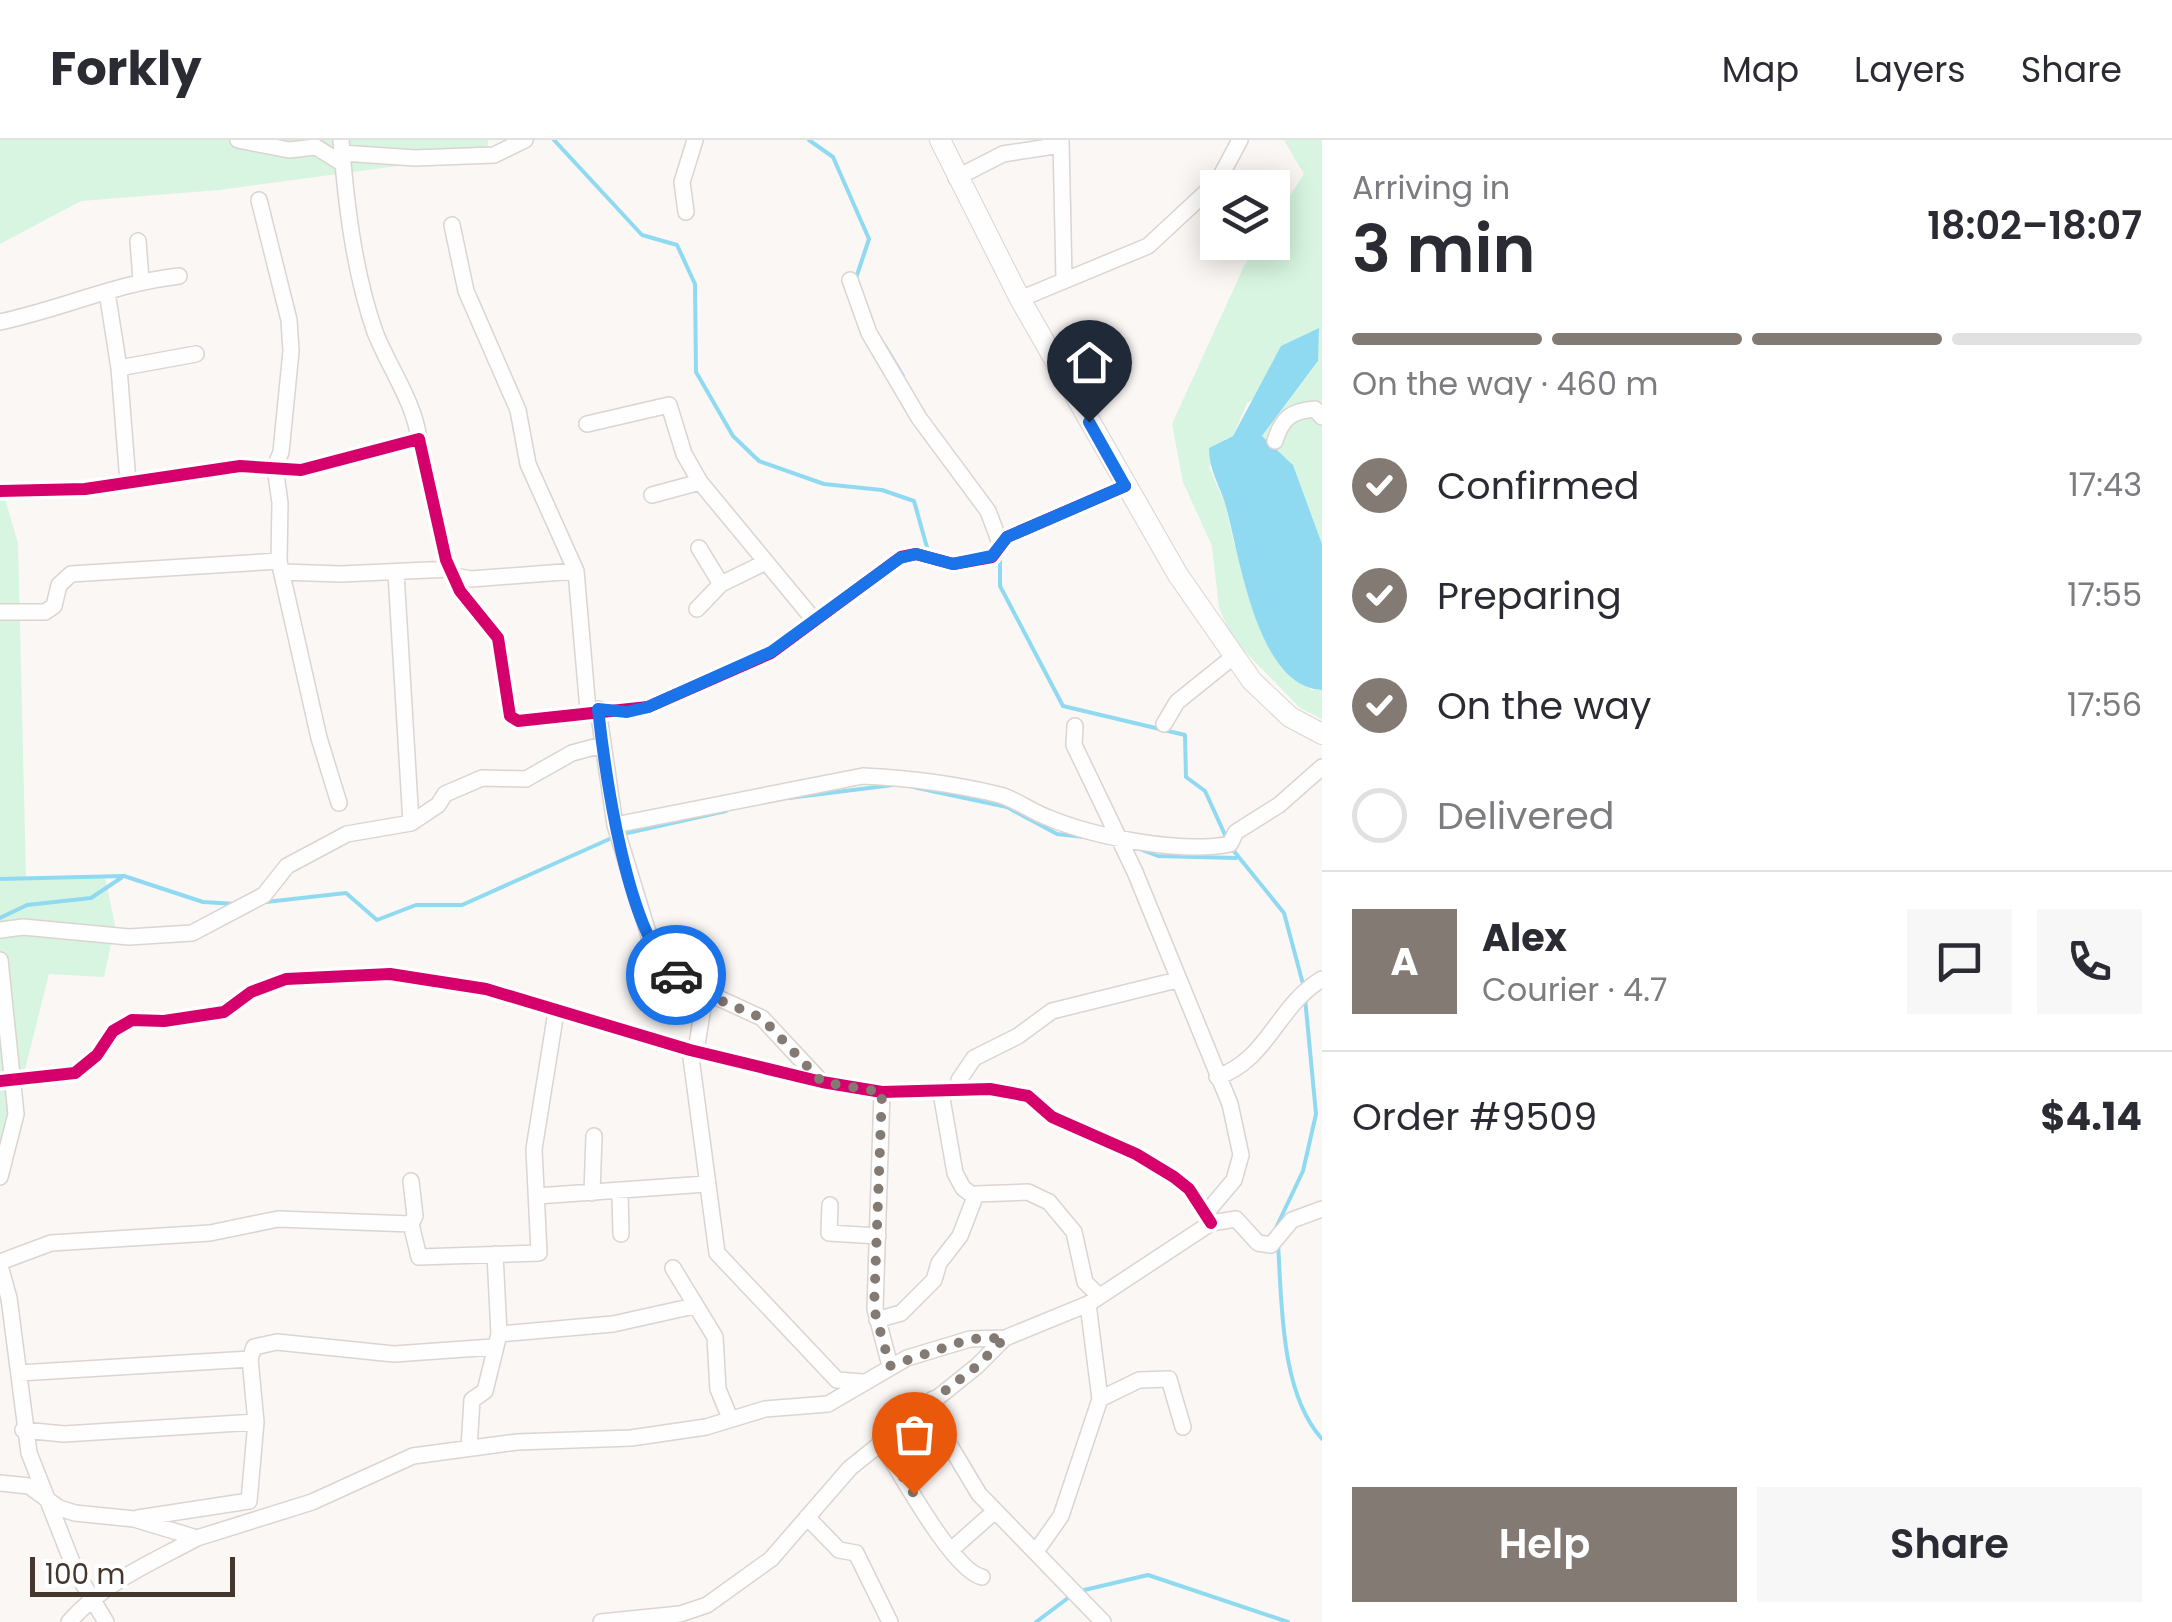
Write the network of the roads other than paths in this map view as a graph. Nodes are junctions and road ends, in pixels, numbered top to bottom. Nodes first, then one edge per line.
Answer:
1 (238, 140) edge
2 (525, 140) edge
3 (694, 140) edge
4 (940, 140) edge
5 (1240, 140) edge
6 (1061, 142) edge
7 (342, 152) edge
8 (956, 178) junction
9 (259, 200) dead end
10 (686, 212) dead end
11 (452, 226) dead end
12 (138, 241) dead end
13 (178, 276) dead end
14 (1064, 279) junction
15 (141, 280) junction
16 (850, 280) dead end
17 (107, 292) junction
18 (1020, 299) junction
19 (0, 322) edge
20 (196, 354) dead end
21 (119, 368) junction
22 (1322, 416) edge
23 (587, 424) dead end
24 (419, 439) junction
25 (1275, 441) dead end
26 (275, 466) junction
27 (128, 482) junction
28 (700, 482) junction
29 (1125, 486) junction
30 (0, 491) edge
31 (652, 496) dead end
32 (1000, 542) junction
33 (699, 548) dead end
34 (764, 564) junction
35 (281, 566) junction
36 (576, 571) junction
37 (452, 572) junction
38 (396, 573) junction
39 (721, 584) junction
40 (697, 608) dead end
41 (0, 612) edge
42 (814, 620) junction
43 (1233, 656) junction
44 (593, 710) junction
45 (1164, 724) dead end
46 (1075, 726) dead end
47 (1322, 734) edge
48 (602, 745) junction
49 (1322, 767) edge
50 (339, 802) dead end
51 (411, 823) junction
52 (615, 825) junction
53 (1114, 836) junction
54 (0, 930) edge
55 (0, 960) edge
56 (1322, 979) edge
57 (1177, 980) junction
58 (705, 994) junction
59 (556, 1012) junction
60 (693, 1051) junction
61 (1218, 1078) junction
62 (6, 1079) edge
63 (822, 1082) junction
64 (960, 1089) junction
65 (882, 1092) junction
66 (941, 1093) junction
67 (594, 1136) dead end
68 (0, 1177) edge
69 (410, 1181) dead end
70 (706, 1184) junction
71 (592, 1193) junction
72 (620, 1193) junction
73 (976, 1194) junction
74 (536, 1196) junction
75 (830, 1206) dead end
76 (1322, 1209) edge
77 (1208, 1218) junction
78 (412, 1224) junction
79 (621, 1234) dead end
80 (878, 1236) junction
81 (495, 1254) junction
82 (0, 1264) edge
83 (673, 1268) dead end
84 (1093, 1300) junction
85 (694, 1306) junction
86 (877, 1320) junction
87 (1005, 1338) junction
88 (496, 1340) junction
89 (250, 1359) junction
90 (890, 1366) junction
91 (19, 1373) junction
92 (868, 1382) junction
93 (1100, 1399) junction
94 (933, 1400) junction
95 (730, 1418) junction
96 (256, 1422) junction
97 (1182, 1427) dead end
98 (22, 1430) junction
99 (880, 1441) junction
100 (468, 1448) junction
101 (0, 1483) edge
102 (44, 1494) junction
103 (995, 1511) junction
104 (807, 1517) junction
105 (134, 1519) junction
106 (197, 1538) junction
107 (952, 1550) junction
108 (1037, 1550) junction
109 (982, 1577) dead end
110 (89, 1599) junction
111 (707, 1605) junction
112 (70, 1622) edge
113 (94, 1622) edge
114 (106, 1622) edge
115 (601, 1622) edge
116 (689, 1622) edge
117 (890, 1622) edge
118 (1103, 1622) edge

1 - 7 street
2 - 7 street
3 - 10 street
4 - 8 street
5 - 14 street
6 - 8 street
6 - 14 street
7 - 24 street
8 - 18 street
9 - 26 street
11 - 36 street
12 - 15 street
13 - 15 street
14 - 18 street
15 - 17 street
16 - 32 street
17 - 19 street
17 - 21 street
18 - 29 street
20 - 21 street
21 - 27 street
22 - 25 street
23 - 28 street
24 - 26 street
24 - 37 street
26 - 27 street
26 - 35 street
27 - 30 street
28 - 31 street
28 - 34 street
29 - 32 street
29 - 43 street
32 - 42 street
33 - 39 street
34 - 39 street
34 - 42 street
35 - 38 street
35 - 41 street
35 - 50 street
36 - 37 street
36 - 44 street
37 - 38 street
37 - 44 street
38 - 51 street
39 - 40 street
42 - 44 street
43 - 45 street
43 - 47 street
44 - 48 street
46 - 53 street
48 - 51 street
48 - 52 street
49 - 53 street
51 - 54 street
52 - 53 street
52 - 58 street
53 - 57 street
55 - 62 street
56 - 61 street
57 - 61 street
57 - 64 street
58 - 60 street
58 - 63 street
59 - 60 street
59 - 62 street
59 - 74 street
60 - 63 street
60 - 70 street
61 - 77 street
62 - 68 street
63 - 65 street
64 - 66 street
64 - 77 street
65 - 66 street
65 - 80 street
66 - 73 street
67 - 71 street
69 - 78 street
70 - 72 street
70 - 92 street
71 - 72 street
71 - 74 street
72 - 79 street
73 - 84 street
73 - 86 street
74 - 81 street
75 - 80 street
76 - 77 street
77 - 84 street
78 - 81 street
78 - 82 street
80 - 86 street
81 - 88 street
82 - 91 street
83 - 85 street
84 - 87 street
84 - 93 street
85 - 88 street
85 - 95 street
86 - 90 street
87 - 90 street
87 - 94 street
88 - 89 street
88 - 100 street
89 - 91 street
89 - 96 street
90 - 92 street
91 - 98 street
92 - 95 street
93 - 97 street
93 - 108 street
94 - 99 street
94 - 103 street
95 - 100 street
96 - 98 street
96 - 105 street
98 - 102 street
99 - 104 street
99 - 107 street
100 - 106 street
101 - 102 street
102 - 105 street
102 - 110 street
103 - 107 street
103 - 108 street
104 - 111 street
104 - 117 street
105 - 106 street
106 - 110 street
107 - 109 street
108 - 118 street
110 - 112 street
110 - 113 street
110 - 114 street
111 - 115 street
111 - 116 street

